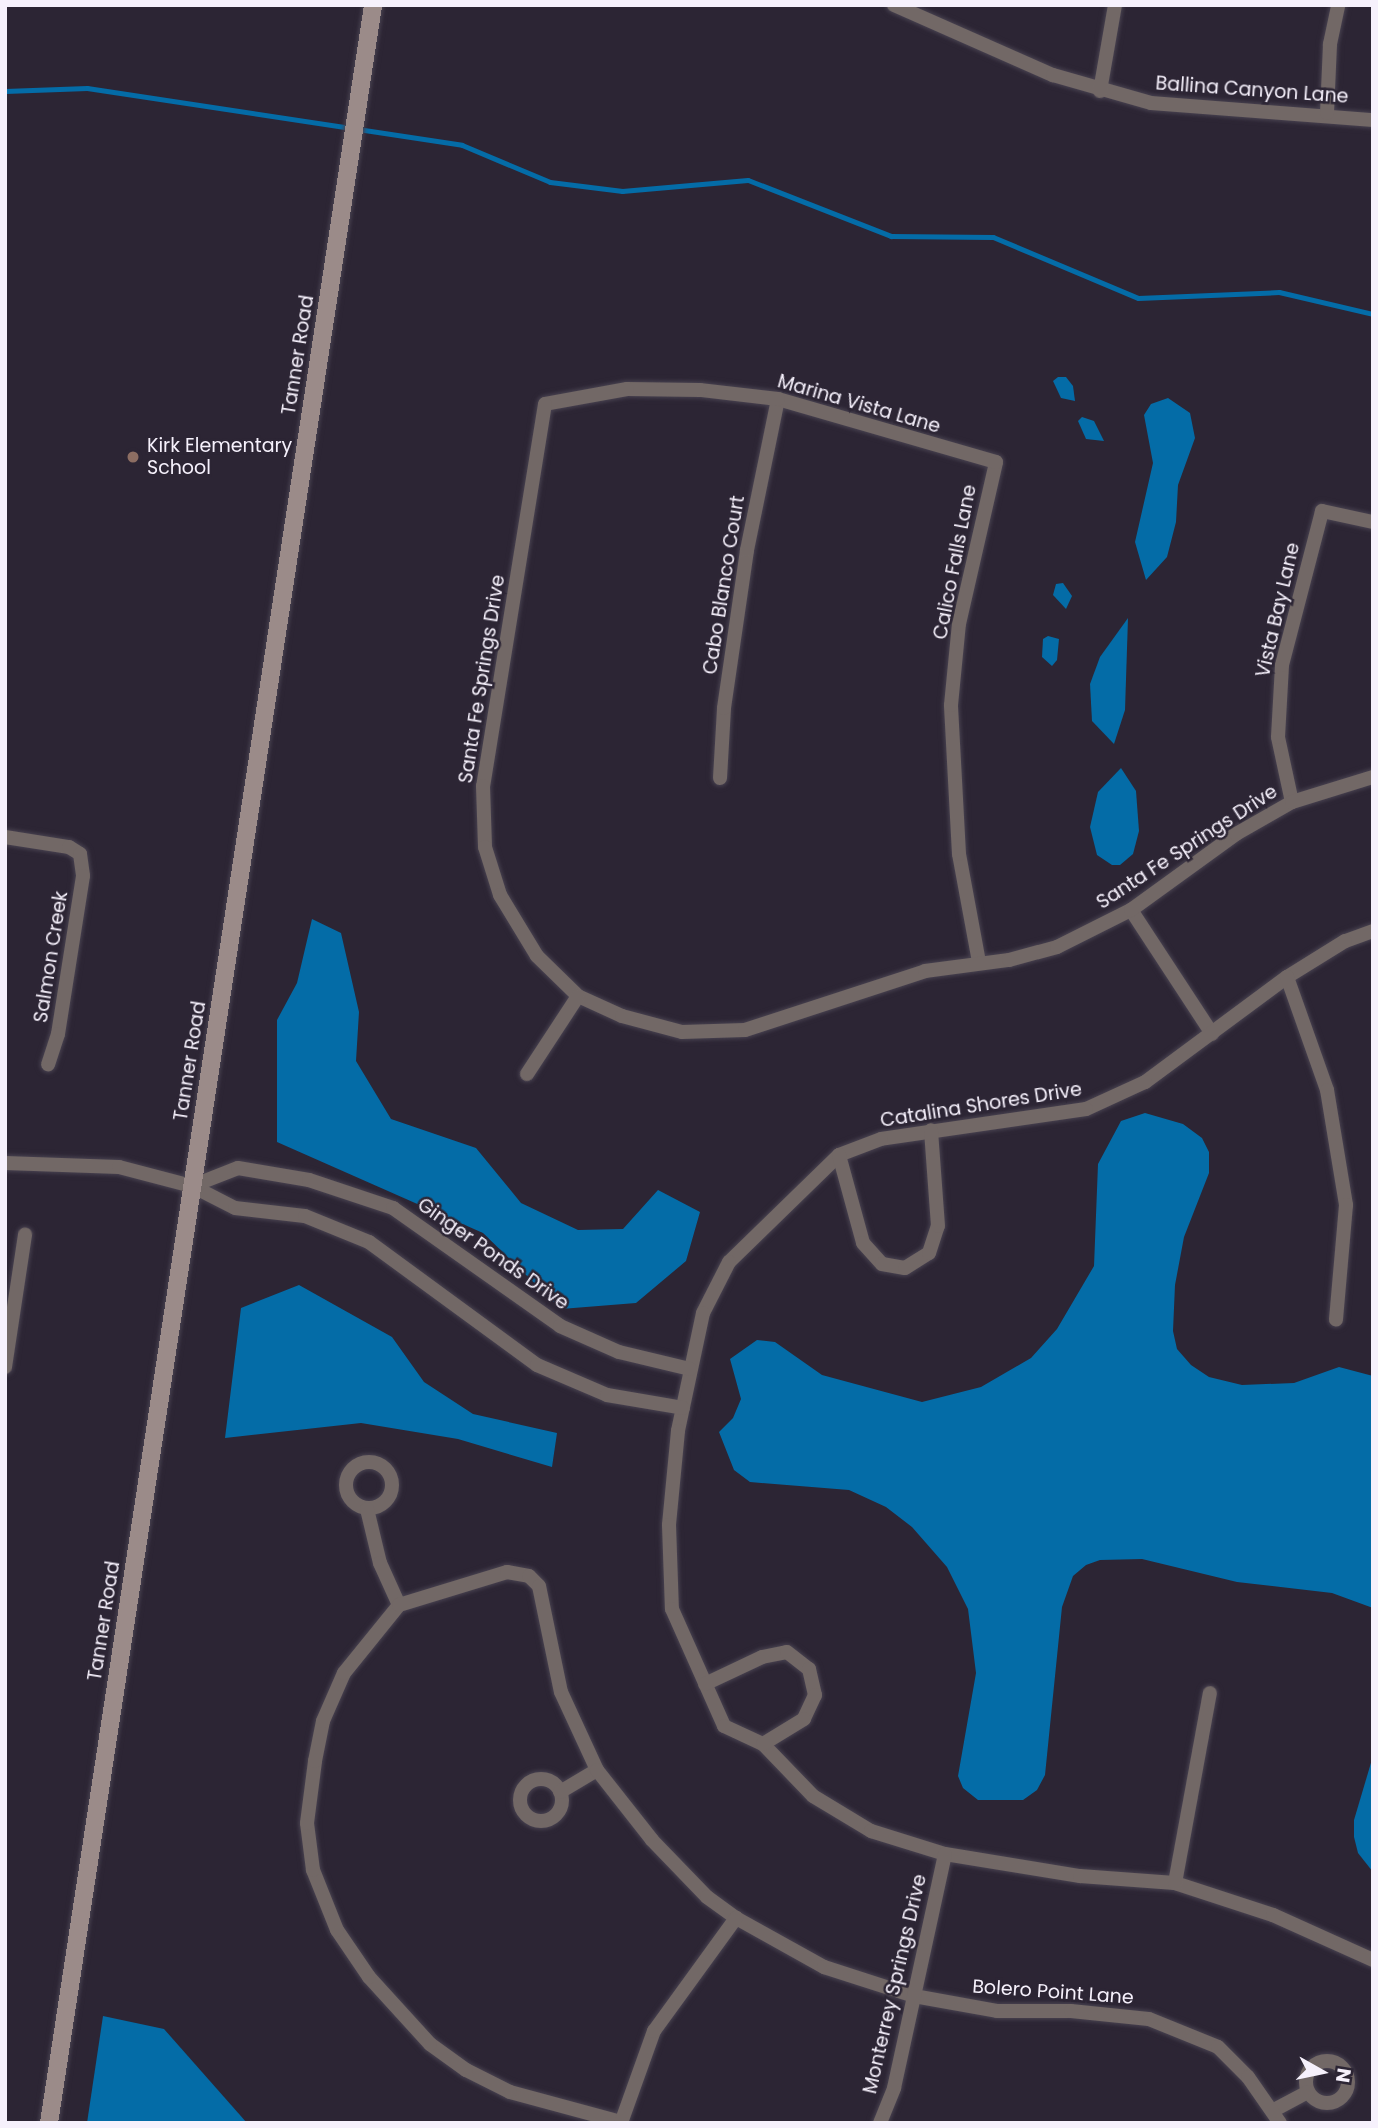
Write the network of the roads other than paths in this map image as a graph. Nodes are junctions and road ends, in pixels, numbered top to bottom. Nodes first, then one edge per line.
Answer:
1 (373, 5) edge
2 (894, 5) edge
3 (1115, 5) edge
4 (1338, 5) edge
5 (1100, 91) junction
6 (1327, 113) junction
7 (1373, 120) edge
8 (778, 399) junction
9 (545, 404) joint
10 (996, 462) joint
11 (1373, 522) edge
12 (1373, 777) edge
13 (720, 778) dead end
14 (1292, 802) junction
15 (5, 837) edge
16 (1131, 910) junction
17 (1373, 931) edge
18 (979, 962) junction
19 (1287, 977) junction
20 (579, 996) junction
21 (1212, 1034) junction
22 (48, 1064) dead end
23 (527, 1074) dead end
24 (932, 1130) junction
25 (839, 1155) junction
26 (5, 1163) edge
27 (192, 1186) junction
28 (25, 1234) dead end
29 (1336, 1320) dead end
30 (6, 1351) edge
31 (5, 1367) edge
32 (690, 1369) junction
33 (683, 1408) junction
34 (367, 1509) dead end
35 (399, 1605) junction
36 (705, 1684) junction
37 (1210, 1693) dead end
38 (763, 1744) junction
39 (597, 1770) junction
40 (560, 1792) dead end
41 (945, 1854) junction
42 (1175, 1883) junction
43 (736, 1919) junction
44 (1373, 1960) edge
45 (914, 1996) junction
46 (1308, 2092) dead end
47 (1277, 2116) edge
48 (621, 2122) edge
49 (49, 2123) edge
50 (880, 2123) edge

1 - 27 main road, Tanner Road
2 - 5 street, Ballina Canyon Lane
3 - 5 street
4 - 6 street
5 - 6 street, Ballina Canyon Lane
6 - 7 street, Ballina Canyon Lane
8 - 9 street, Marina Vista Lane
8 - 10 street, Marina Vista Lane
8 - 13 street, Cabo Blanco Court
9 - 20 street, Santa Fe Springs Drive
10 - 18 street, Calico Falls Lane
11 - 14 street, Vista Bay Lane
12 - 14 street, Santa Fe Springs Drive
14 - 16 street, Santa Fe Springs Drive
15 - 22 street, Salmon Creek
16 - 18 street, Santa Fe Springs Drive
16 - 21 street
17 - 19 street, Catalina Shores Drive
18 - 20 street, Santa Fe Springs Drive
19 - 21 street, Catalina Shores Drive
19 - 29 street
20 - 23 street
21 - 24 street, Catalina Shores Drive
24 - 25 street, Catalina Shores Drive
24 - 25 street
25 - 32 street, Catalina Shores Drive
26 - 27 street
27 - 32 street, Ginger Ponds Drive
27 - 33 street
27 - 49 main road, Tanner Road
28 - 30 street
30 - 31 street
32 - 33 street, Catalina Shores Drive
33 - 36 street, Catalina Shores Drive
34 - 35 street
35 - 39 street, Bolero Point Lane
35 - 48 street
36 - 38 street, Catalina Shores Drive
36 - 38 street
37 - 42 street
38 - 41 street, Catalina Shores Drive
39 - 40 street
39 - 43 street, Bolero Point Lane
41 - 42 street, Catalina Shores Drive
41 - 45 street, Monterrey Springs Drive
42 - 44 street, Catalina Shores Drive
43 - 45 street, Bolero Point Lane
43 - 48 street
45 - 47 street, Bolero Point Lane
45 - 50 street, Monterrey Springs Drive
46 - 47 street

